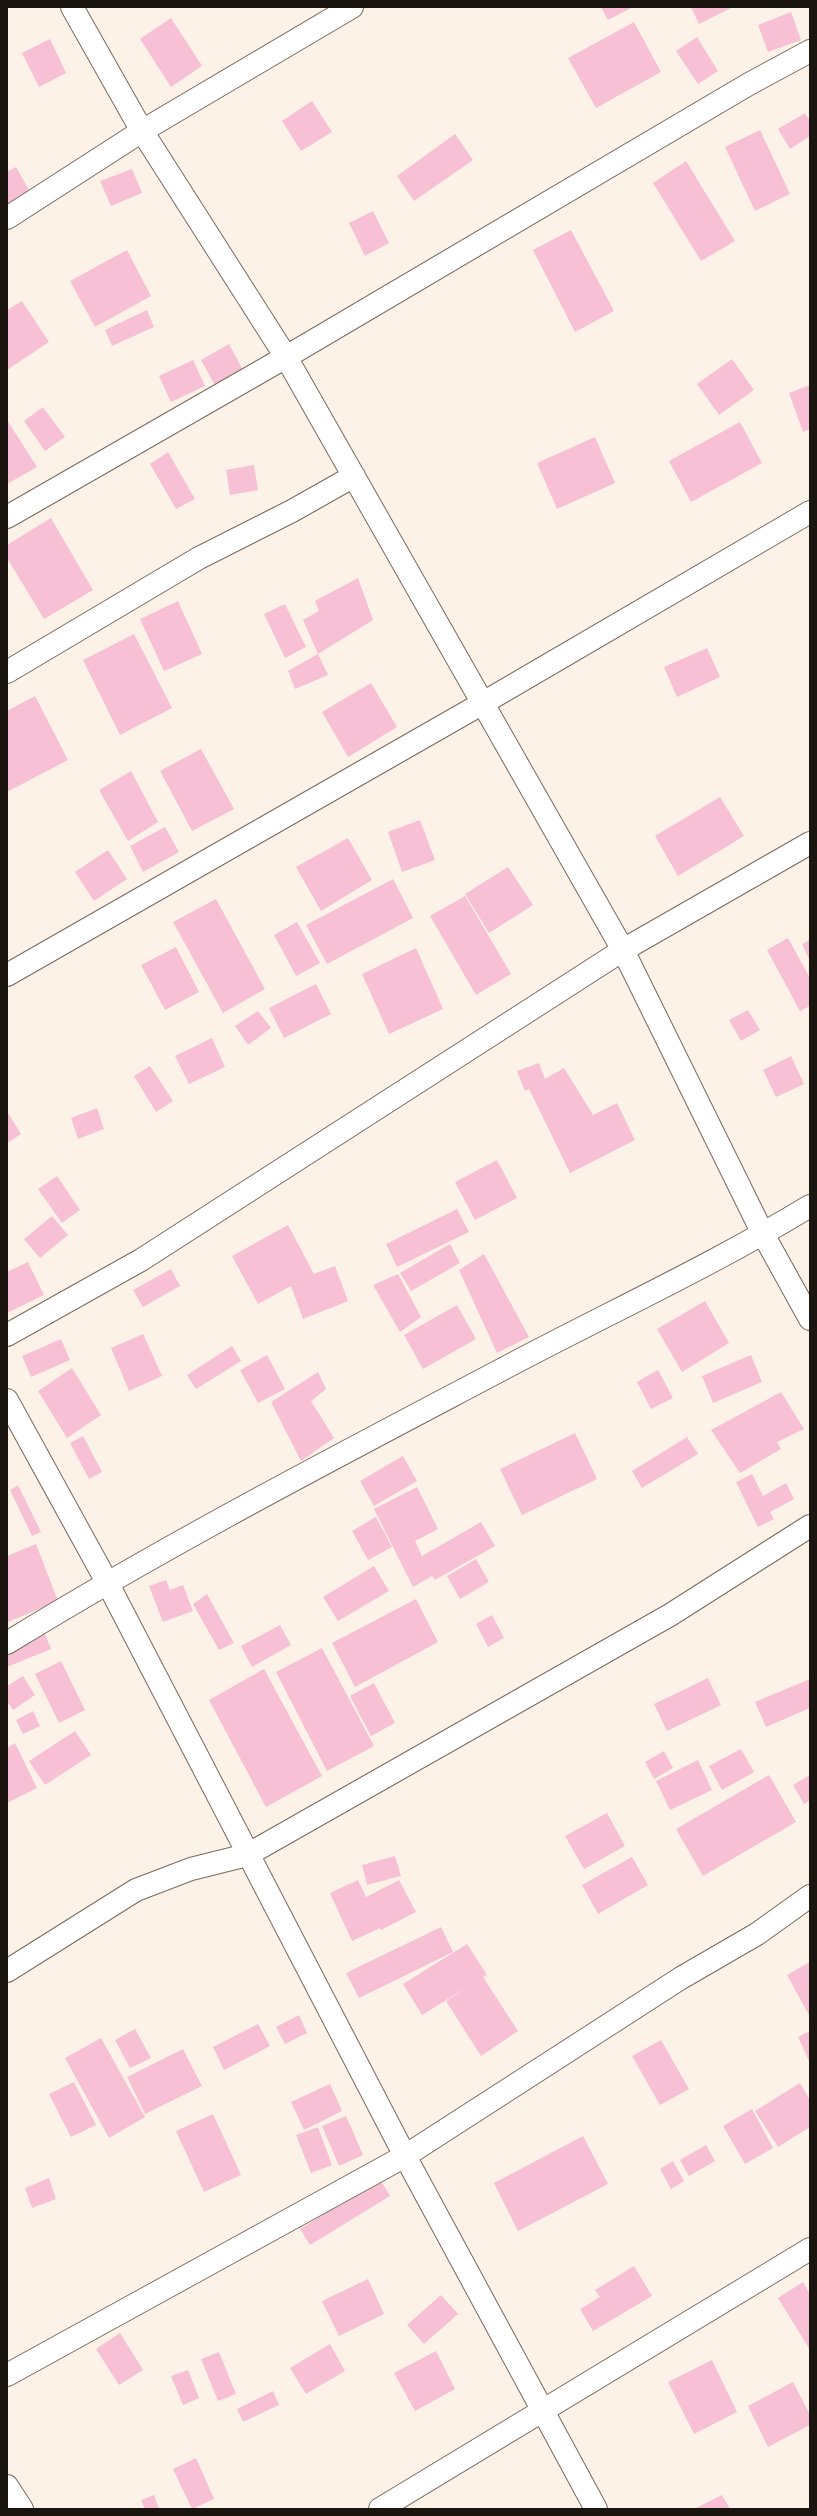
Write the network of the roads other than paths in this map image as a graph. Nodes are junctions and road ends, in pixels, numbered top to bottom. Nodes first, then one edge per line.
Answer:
1 (72, 7) edge
2 (352, 7) edge
3 (810, 52) edge
4 (142, 131) junction
5 (7, 218) edge
6 (286, 357) junction
7 (354, 476) junction
8 (810, 512) edge
9 (7, 517) edge
10 (7, 672) edge
11 (483, 703) junction
12 (810, 843) edge
13 (623, 950) junction
14 (7, 975) edge
15 (810, 1206) edge
16 (763, 1234) junction
17 (810, 1319) edge
18 (7, 1335) edge
19 (7, 1400) edge
20 (810, 1526) edge
21 (106, 1582) junction
22 (7, 1643) edge
23 (247, 1855) junction
24 (810, 1896) edge
25 (7, 1971) edge
26 (404, 2156) junction
27 (810, 2249) edge
28 (7, 2376) edge
29 (542, 2412) junction
30 (7, 2486) edge
31 (22, 2509) edge
32 (380, 2509) edge
33 (596, 2509) edge

1 - 4 street
2 - 4 street
3 - 6 street
4 - 5 street
4 - 6 street
6 - 7 street
6 - 9 street
7 - 10 street
7 - 11 street
8 - 11 street
11 - 13 street
11 - 14 street
12 - 13 street
13 - 16 street
13 - 18 street
15 - 16 street
16 - 17 street
16 - 21 street
19 - 21 street
20 - 23 street
21 - 22 street
21 - 23 street
23 - 25 street
23 - 26 street
24 - 26 street
26 - 28 street
26 - 29 street
27 - 29 street
29 - 32 street
29 - 33 street
30 - 31 street

